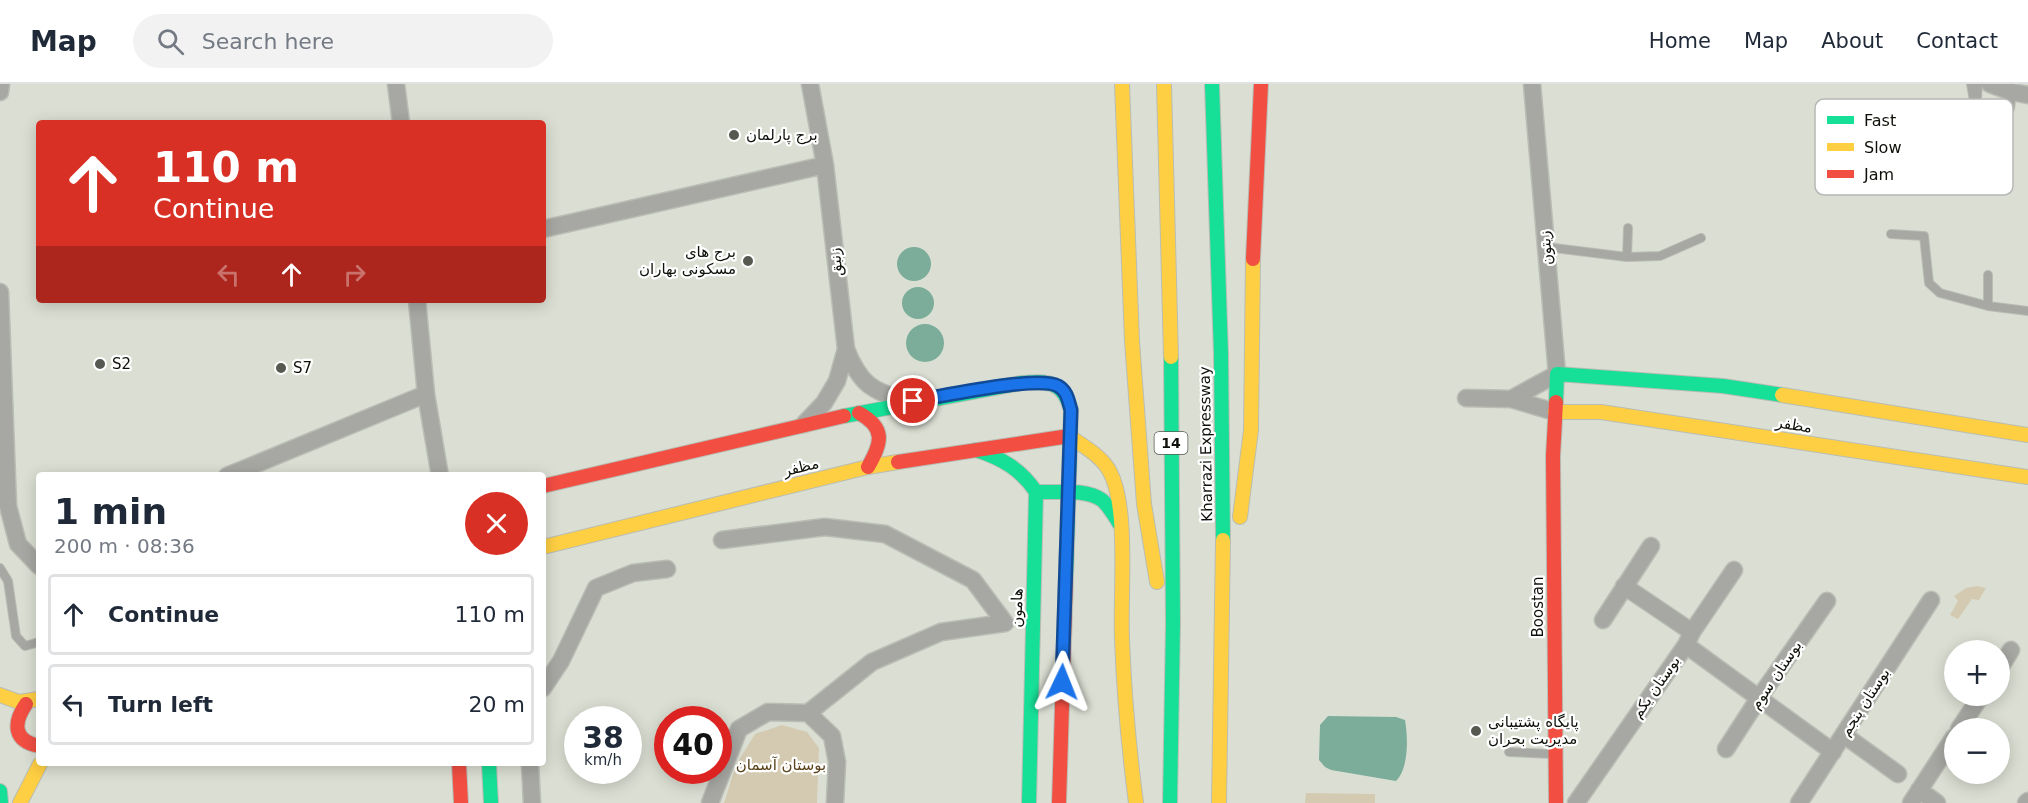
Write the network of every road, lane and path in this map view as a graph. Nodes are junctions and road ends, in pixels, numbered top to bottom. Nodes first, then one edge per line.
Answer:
1 (1, 84) edge
2 (396, 84) edge
3 (810, 84) edge
4 (1113, 84) edge
5 (1122, 84) edge
6 (1164, 84) edge
7 (1212, 84) edge
8 (1261, 84) edge
9 (1532, 84) edge
10 (1971, 84) edge
11 (1978, 84) edge
12 (1990, 84) edge
13 (0, 92) edge
14 (2020, 93) edge
15 (1974, 99) edge
16 (1977, 99) edge
17 (401, 120) edge
18 (825, 165) junction
19 (1127, 186) junction
20 (546, 227) edge
21 (1628, 228) dead end
22 (1891, 234) dead end
23 (1701, 237) dead end
24 (1546, 248) junction
25 (1628, 257) junction
26 (1988, 275) dead end
27 (0, 292) edge
28 (417, 303) edge
29 (1988, 306) junction
30 (2028, 311) edge
31 (0, 328) edge
32 (846, 349) junction
33 (1557, 374) junction
34 (1617, 379) junction
35 (426, 394) junction
36 (1466, 398) dead end
37 (1510, 399) junction
38 (1599, 400) junction
39 (913, 401) junction
40 (1555, 412) junction
41 (859, 413) junction
42 (804, 424) junction
43 (2028, 435) edge
44 (1069, 436) junction
45 (974, 449) junction
46 (868, 467) junction
47 (237, 472) edge
48 (439, 472) edge
49 (2028, 477) edge
50 (546, 485) edge
51 (1036, 492) junction
52 (1068, 494) junction
53 (1119, 523) junction
54 (722, 540) dead end
55 (546, 546) edge
56 (1651, 546) dead end
57 (36, 563) edge
58 (0, 568) edge
59 (667, 569) dead end
60 (1734, 570) dead end
61 (1624, 586) junction
62 (1930, 600) dead end
63 (1827, 601) dead end
64 (1603, 620) dead end
65 (1689, 638) junction
66 (1224, 642) junction
67 (36, 643) edge
68 (546, 683) edge
69 (1173, 685) junction
70 (0, 695) edge
71 (1759, 698) junction
72 (36, 700) edge
73 (26, 704) junction
74 (808, 713) junction
75 (1844, 735) junction
76 (36, 746) edge
77 (1726, 749) dead end
78 (1509, 752) dead end
79 (1833, 752) junction
80 (1944, 752) edge
81 (1556, 754) junction
82 (39, 766) edge
83 (459, 766) edge
84 (489, 766) edge
85 (530, 766) edge
86 (1898, 774) dead end
87 (0, 791) edge
88 (1915, 797) edge
89 (1, 803) edge
90 (20, 803) edge
91 (461, 803) edge
92 (490, 803) edge
93 (532, 803) edge
94 (710, 803) edge
95 (835, 803) edge
96 (1029, 803) edge
97 (1059, 803) edge
98 (1136, 803) edge
99 (1170, 803) edge
100 (1220, 803) edge
101 (1556, 803) edge
102 (1576, 803) edge
103 (1799, 803) edge
104 (1937, 803) edge

1 - 13 street
2 - 17 street
3 - 18 street, زنبق
4 - 19 main road
5 - 19 main road
6 - 69 main road, 14
7 - 66 main road, Kharrazi Expressway
8 - 66 main road
9 - 24 street, زیتون
10 - 15 lane
11 - 16 lane
12 - 14 street
18 - 20 street
18 - 32 street, زنبق
19 - 69 main road
21 - 25 lane
22 - 29 lane
23 - 25 lane
24 - 25 lane
24 - 33 street, زیتون
26 - 29 lane
27 - 31 street
28 - 35 street
29 - 30 lane
31 - 57 street
32 - 39 street, زنبق
32 - 42 street
33 - 34 main road, مظفر
33 - 37 street
33 - 40 main road, زیتون
34 - 38 main road
34 - 43 main road, مظفر
35 - 47 street
35 - 48 street
36 - 37 street
37 - 40 street
38 - 40 main road, مظفر
38 - 49 main road, مظفر
39 - 41 main road
39 - 44 main road
40 - 81 main road, Boostan
41 - 42 main road
41 - 46 main road
42 - 50 main road
44 - 45 main road, مظفر
44 - 52 main road
44 - 53 main road
45 - 46 main road, مظفر
45 - 51 main road
46 - 55 main road, مظفر
51 - 52 main road
51 - 96 main road, هامون
52 - 53 main road
52 - 97 main road
53 - 98 main road
54 - 74 street
56 - 61 street
58 - 67 lane
59 - 68 street
60 - 65 street, بوستان یکم
61 - 64 street
61 - 65 street
62 - 75 street, بوستان پنجم
63 - 71 street, بوستان سوم
65 - 71 street
65 - 102 street, بوستان یکم
66 - 100 main road, Kharrazi Expressway
69 - 99 main road, 14
70 - 73 main road
71 - 77 street, بوستان سوم
71 - 79 street
72 - 73 main road
73 - 76 main road
74 - 94 street
74 - 95 street
75 - 79 street, بوستان پنجم
75 - 86 street
78 - 81 lane
79 - 103 street, بوستان پنجم
80 - 88 street
81 - 101 main road, Boostan
82 - 90 main road
83 - 91 main road
84 - 92 main road
85 - 93 street
87 - 89 main road
88 - 104 street

